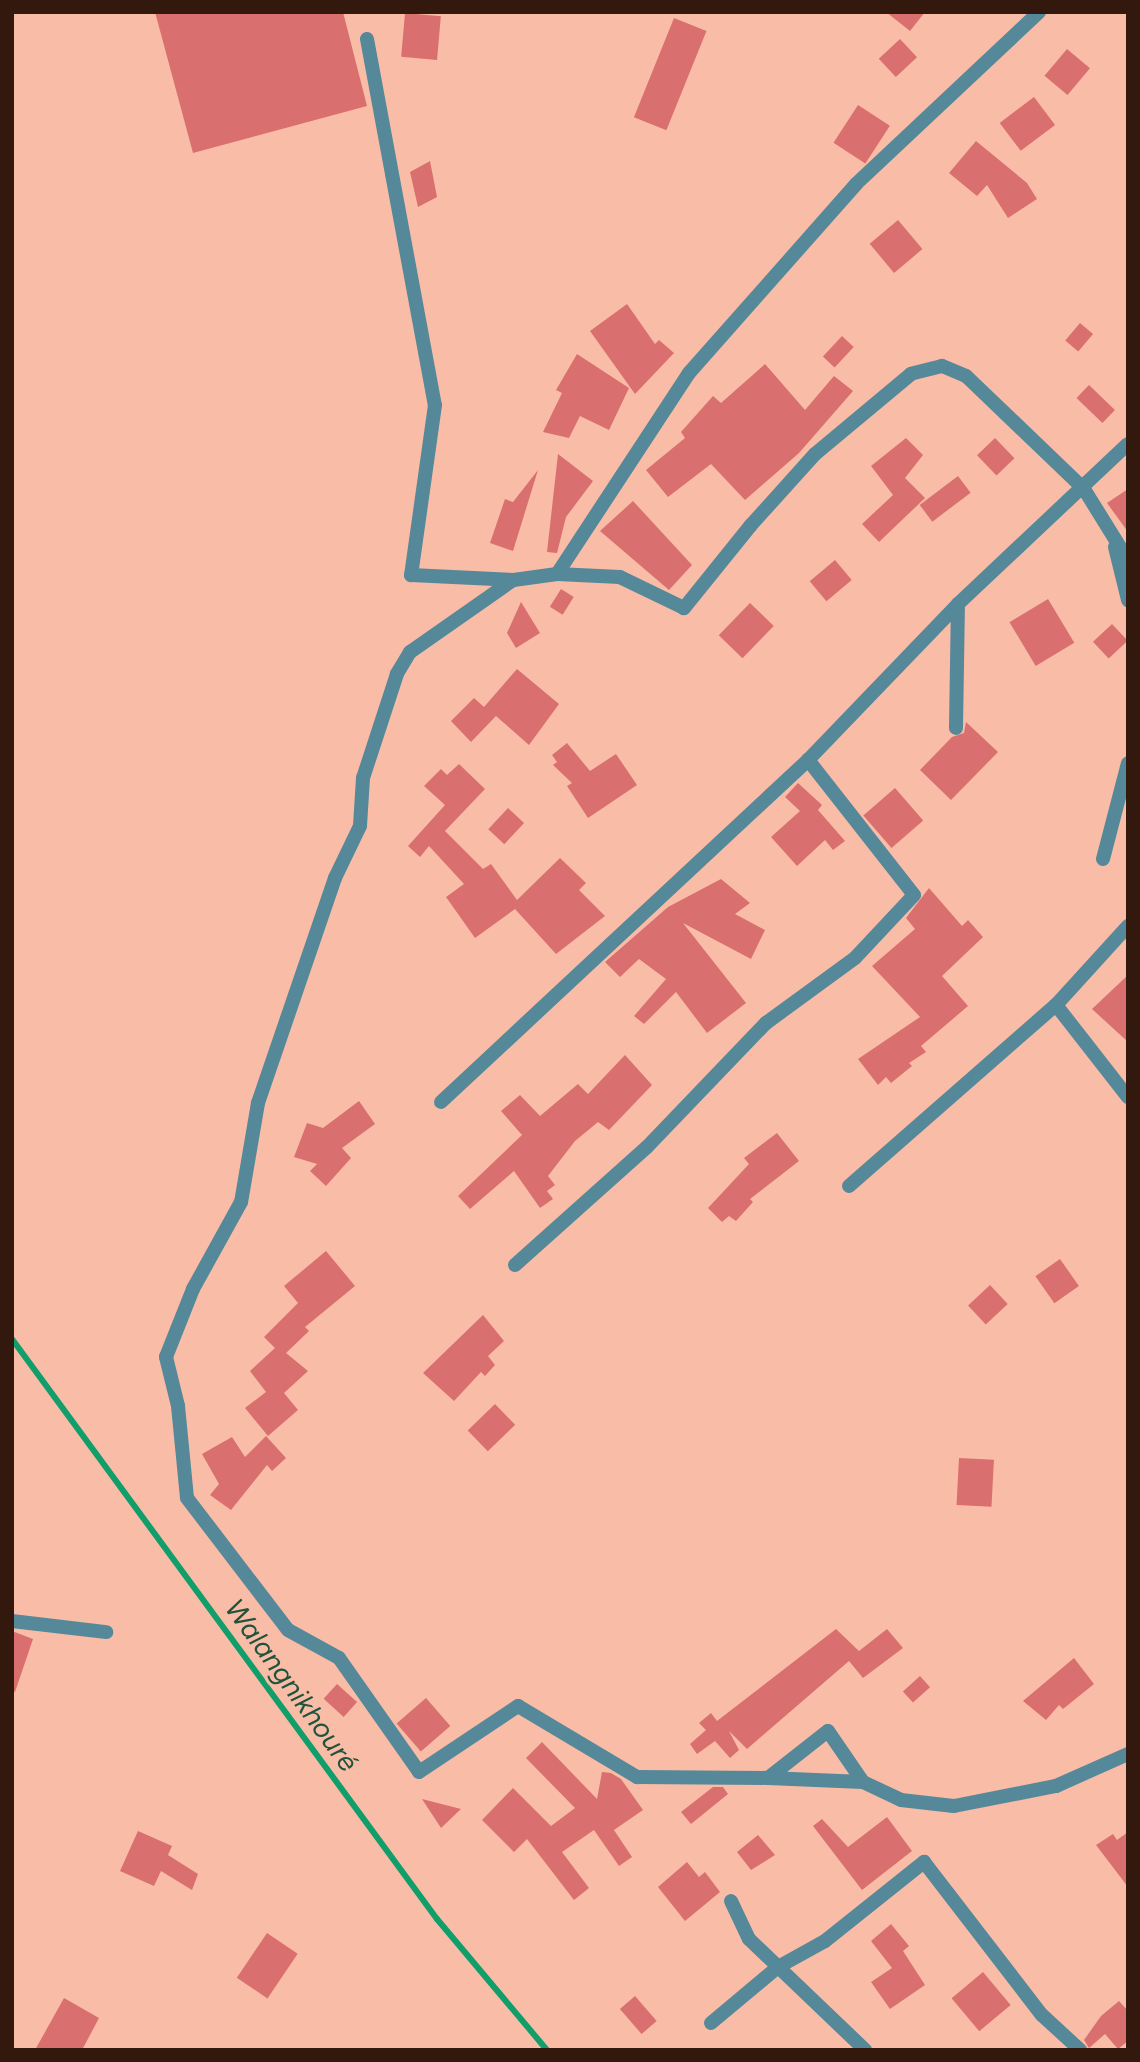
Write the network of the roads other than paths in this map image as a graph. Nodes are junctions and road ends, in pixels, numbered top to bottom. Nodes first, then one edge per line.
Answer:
1 (1039, 12) edge
2 (367, 39) dead end
3 (1128, 444) edge
4 (1084, 489) junction
5 (1115, 544) junction
6 (1128, 560) edge
7 (558, 574) junction
8 (513, 580) junction
9 (1128, 600) edge
10 (958, 604) junction
11 (956, 728) dead end
12 (808, 760) junction
13 (1128, 763) edge
14 (1103, 859) dead end
15 (1128, 926) edge
16 (1056, 1005) junction
17 (1128, 1097) edge
18 (441, 1102) dead end
19 (849, 1186) dead end
20 (516, 1265) dead end
21 (12, 1621) edge
22 (106, 1632) dead end
23 (1128, 1754) edge
24 (768, 1778) junction
25 (863, 1782) junction
26 (731, 1901) dead end
27 (778, 1967) junction
28 (711, 2022) dead end
29 (865, 2050) edge
30 (1080, 2050) edge

1 - 7 street
2 - 8 street
3 - 4 street
4 - 5 street
4 - 7 street
4 - 10 street
5 - 6 street
5 - 9 street
7 - 8 street
8 - 24 street
10 - 11 street
10 - 12 street
12 - 18 street
12 - 20 street
13 - 14 street
15 - 16 street
16 - 17 street
16 - 19 street
21 - 22 street
23 - 25 street
24 - 25 street
24 - 25 street
26 - 27 street
27 - 28 street
27 - 29 street
27 - 30 street

